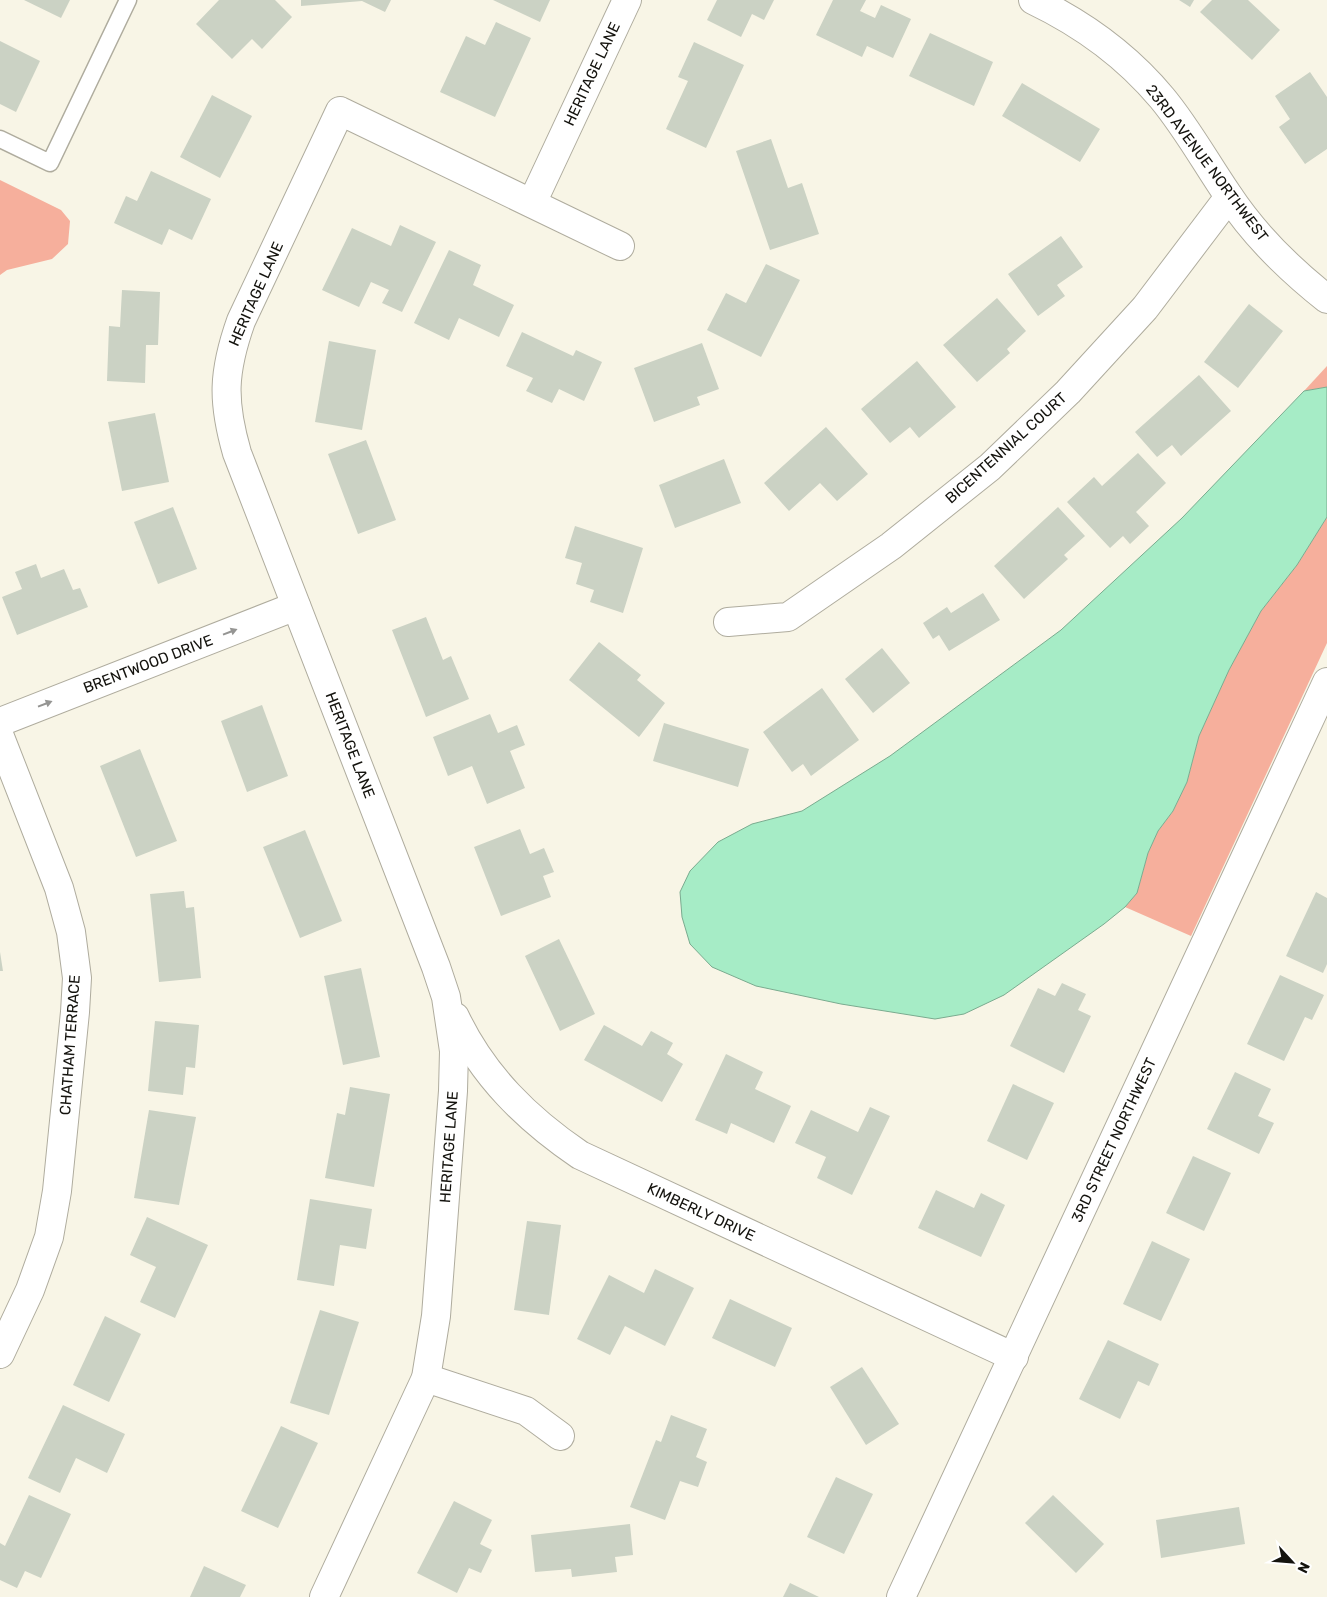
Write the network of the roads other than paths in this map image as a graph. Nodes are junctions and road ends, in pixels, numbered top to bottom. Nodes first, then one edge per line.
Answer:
1 (128, 0) edge
2 (627, 0) edge
3 (1032, 0) edge
4 (0, 140) edge
5 (1229, 196) junction
6 (532, 203) junction
7 (620, 246) dead end
8 (1327, 299) edge
9 (296, 606) junction
10 (728, 622) dead end
11 (1327, 682) edge
12 (0, 722) edge
13 (0, 737) edge
14 (446, 997) junction
15 (0, 1354) edge
16 (1014, 1357) junction
17 (426, 1378) junction
18 (560, 1436) dead end
19 (324, 1597) edge
20 (902, 1597) edge

1 - 4 lane
2 - 6 street, HERITAGE LANE
3 - 5 street, 23RD AVENUE NORTHWEST
5 - 8 street, 23RD AVENUE NORTHWEST
5 - 10 street, BICENTENNIAL COURT
6 - 7 street, HERITAGE LANE
6 - 9 street, HERITAGE LANE
12 -> 9 street, BRENTWOOD DRIVE
9 - 14 street, HERITAGE LANE
11 - 16 street, 3RD STREET NORTHWEST
13 - 15 street, CHATHAM TERRACE
14 - 16 street, KIMBERLY DRIVE
14 - 17 street, HERITAGE LANE
16 - 20 street, 3RD STREET NORTHWEST
17 - 18 street
17 - 19 street, HERITAGE LANE

